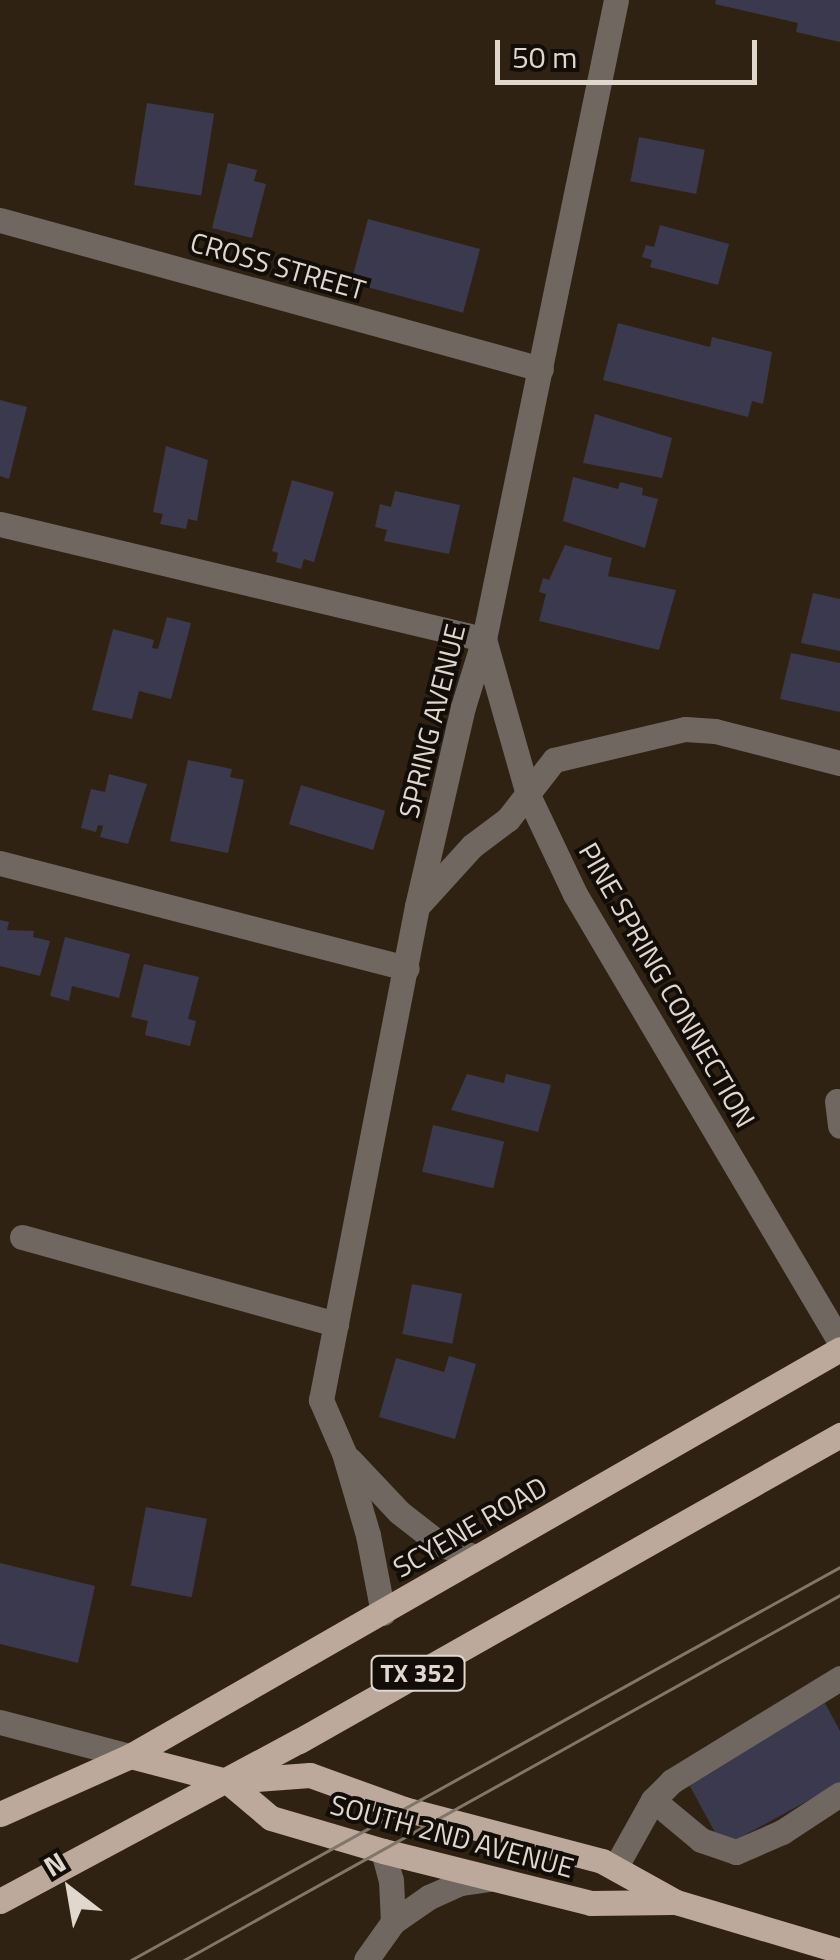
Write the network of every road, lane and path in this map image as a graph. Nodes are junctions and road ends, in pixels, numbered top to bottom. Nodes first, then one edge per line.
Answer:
1 (616, 0) edge
2 (0, 220) edge
3 (541, 369) junction
4 (0, 524) edge
5 (484, 639) junction
6 (840, 763) edge
7 (528, 794) junction
8 (0, 862) edge
9 (418, 906) junction
10 (408, 968) junction
11 (22, 1238) dead end
12 (336, 1324) junction
13 (840, 1346) edge
14 (840, 1435) edge
15 (344, 1453) junction
16 (474, 1557) junction
17 (383, 1613) junction
18 (840, 1678) edge
19 (0, 1722) edge
20 (130, 1756) junction
21 (227, 1780) junction
22 (840, 1794) edge
23 (653, 1800) junction
24 (0, 1814) edge
25 (383, 1851) junction
26 (615, 1868) junction
27 (490, 1879) junction
28 (0, 1901) edge
29 (676, 1902) junction
30 (393, 1922) junction
31 (840, 1951) edge
32 (364, 1960) edge

1 - 3 street, SPRING AVENUE
2 - 3 street, CROSS STREET
3 - 5 street, SPRING AVENUE
4 - 5 street
5 - 7 street, PINE SPRING CONNECTION
5 - 9 street, SPRING AVENUE
6 - 7 street
7 - 9 street
7 - 13 street, PINE SPRING CONNECTION
8 - 10 street
9 - 10 street, SPRING AVENUE
10 - 12 street, SPRING AVENUE
11 - 12 street
12 - 15 street, SPRING AVENUE
13 - 16 main road, SCYENE ROAD / TX 352
14 - 21 main road, TX 352
15 - 16 street, SPRING AVENUE
15 - 17 street, SPRING AVENUE
16 - 17 main road, SCYENE ROAD / TX 352
17 - 20 main road, SCYENE ROAD / TX 352
18 - 23 street
19 - 20 street, SOUTH 2ND AVENUE
20 - 21 main road, SOUTH 2ND AVENUE
20 - 24 main road, TX 352
21 - 25 main road, SOUTH 2ND AVENUE
21 - 26 main road, SOUTH 2ND AVENUE
21 - 28 main road, TX 352
22 - 23 street
23 - 26 street
25 - 27 main road, SOUTH 2ND AVENUE
25 - 30 street
26 - 29 main road, SOUTH 2ND AVENUE
27 - 29 main road, SOUTH 2ND AVENUE
27 - 30 street
29 - 31 main road, SOUTH 2ND AVENUE
30 - 32 street

